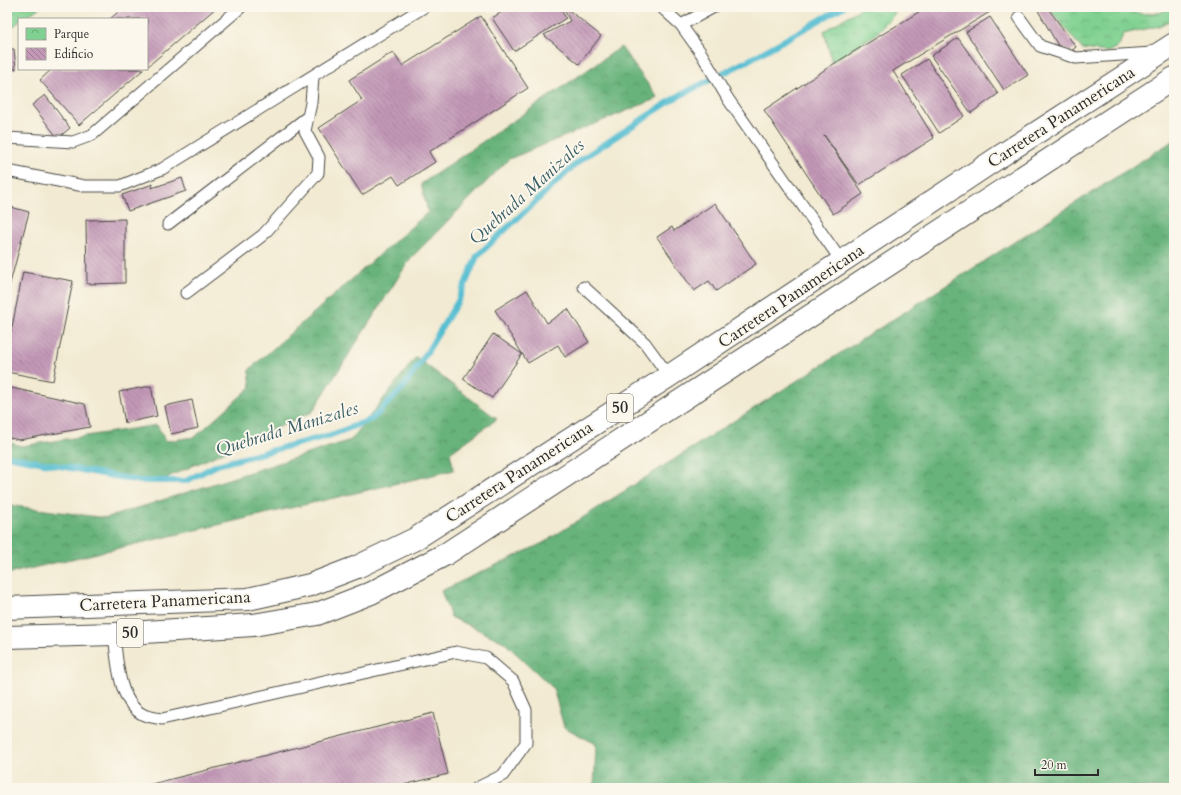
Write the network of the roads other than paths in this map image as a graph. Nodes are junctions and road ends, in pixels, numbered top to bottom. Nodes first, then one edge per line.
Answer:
1 (241, 7) edge
2 (424, 7) edge
3 (661, 7) edge
4 (714, 7) edge
5 (1019, 17) dead end
6 (681, 25) junction
7 (1168, 48) edge
8 (313, 77) junction
9 (1174, 78) edge
10 (306, 118) junction
11 (7, 138) edge
12 (7, 171) edge
13 (168, 224) dead end
14 (842, 262) junction
15 (584, 287) dead end
16 (186, 293) dead end
17 (669, 376) junction
18 (7, 608) edge
19 (114, 634) junction
20 (7, 637) edge
21 (477, 788) edge

1 - 11 lane
2 - 8 lane
3 - 6 lane
4 - 6 lane
5 - 7 lane
6 - 14 lane
7 - 14 highway, Carretera Panamericana / 50
8 - 10 lane
8 - 12 lane
9 - 19 highway, Carretera Panamericana / 50
10 - 13 lane
10 - 16 lane
14 - 17 highway, Carretera Panamericana / 50
15 - 17 lane
17 - 18 highway, Carretera Panamericana / 50
19 - 20 highway, Carretera Panamericana / 50
19 - 21 lane

